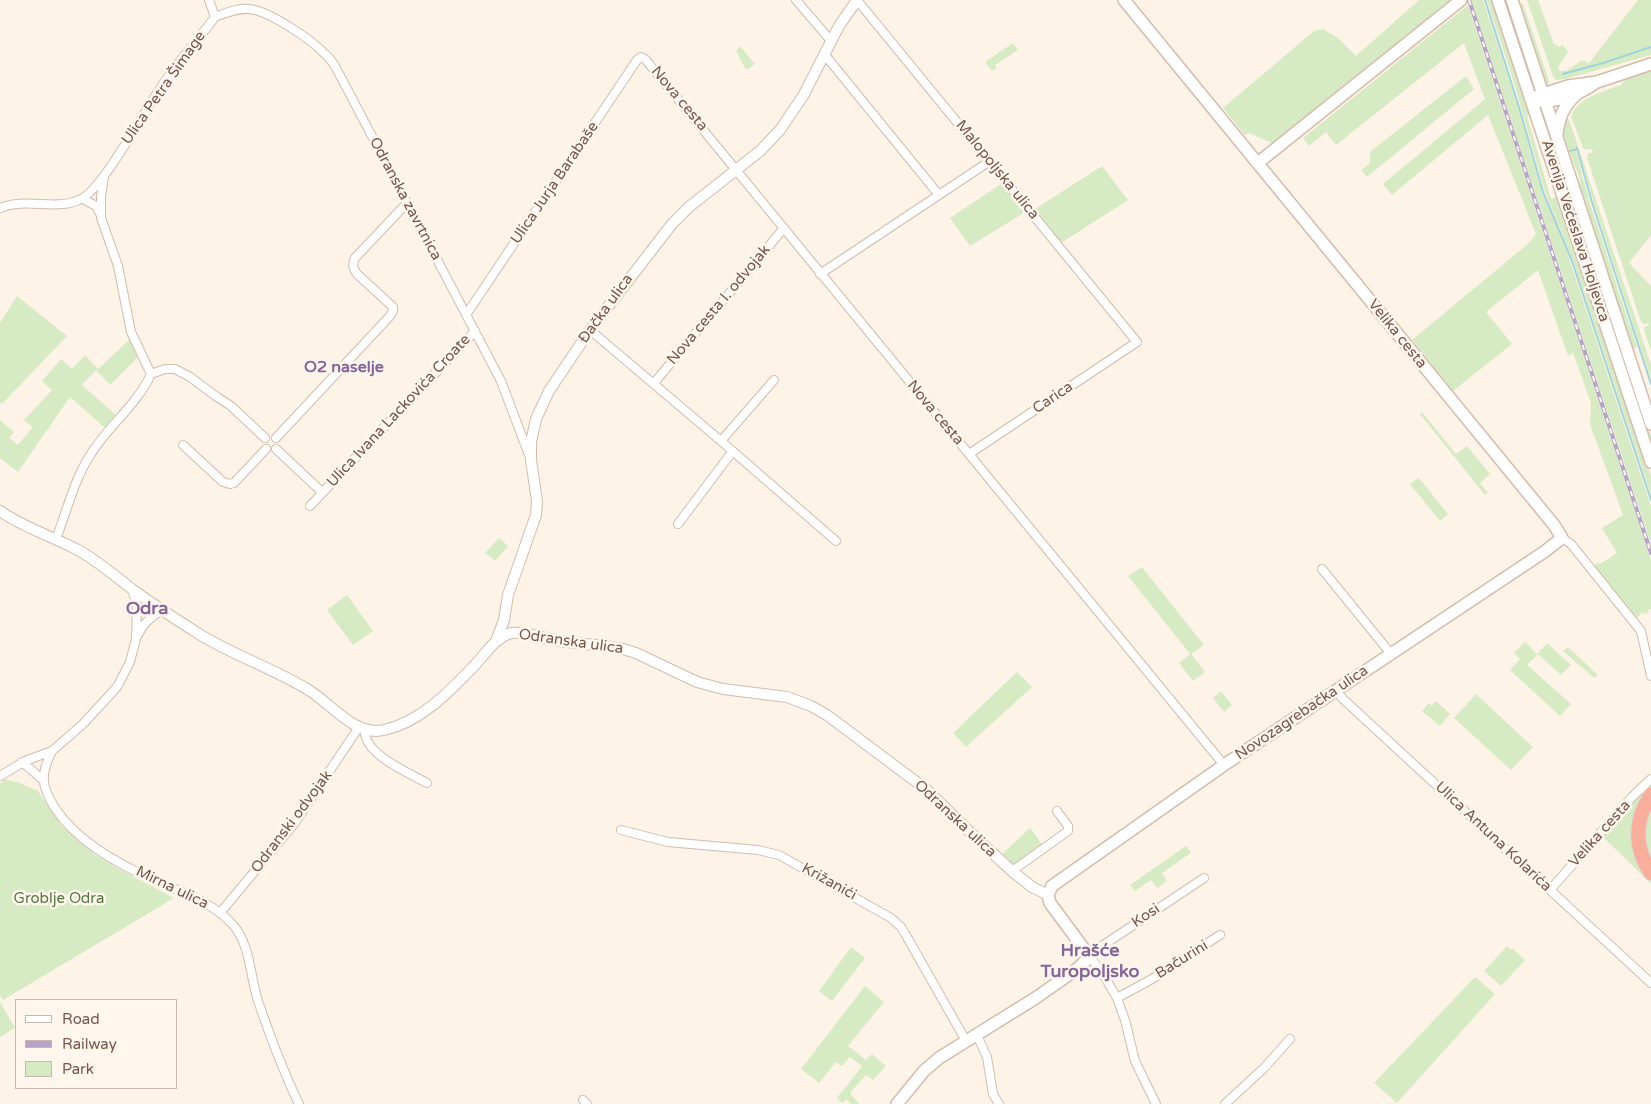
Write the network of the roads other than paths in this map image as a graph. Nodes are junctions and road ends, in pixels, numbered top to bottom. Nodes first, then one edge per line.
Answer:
1 (209, 0) edge
2 (796, 0) edge
3 (857, 0) edge
4 (1124, 0) edge
5 (1462, 0) edge
6 (1498, 0) edge
7 (1512, 0) edge
8 (215, 17) junction
9 (831, 42) junction
10 (825, 55) junction
11 (646, 60) joint
12 (1651, 64) edge
13 (1597, 82) junction
14 (1580, 92) junction
15 (1544, 97) junction
16 (1531, 100) junction
17 (1557, 136) junction
18 (990, 161) junction
19 (1259, 162) junction
20 (736, 169) junction
21 (104, 176) junction
22 (939, 195) junction
23 (83, 199) junction
24 (407, 204) junction
25 (0, 208) edge
26 (101, 215) junction
27 (784, 228) junction
28 (820, 274) junction
29 (466, 315) junction
30 (590, 330) junction
31 (475, 331) junction
32 (1137, 342) joint
33 (150, 374) junction
34 (774, 380) dead end
35 (654, 383) junction
36 (534, 423) junction
37 (1651, 424) edge
38 (518, 426) junction
39 (266, 438) junction
40 (276, 438) junction
41 (721, 440) junction
42 (183, 445) dead end
43 (266, 449) junction
44 (276, 449) junction
45 (732, 452) junction
46 (969, 454) junction
47 (531, 460) junction
48 (1651, 462) edge
49 (322, 492) junction
50 (310, 506) dead end
51 (0, 511) edge
52 (678, 524) dead end
53 (1562, 538) junction
54 (56, 539) junction
55 (836, 541) dead end
56 (1322, 569) dead end
57 (132, 589) junction
58 (163, 610) junction
59 (504, 620) junction
60 (518, 633) junction
61 (136, 639) junction
62 (496, 641) junction
63 (1391, 654) junction
64 (1651, 676) edge
65 (1336, 691) junction
66 (362, 729) junction
67 (52, 751) junction
68 (21, 763) junction
69 (1224, 765) junction
70 (0, 776) edge
71 (1651, 779) edge
72 (43, 780) junction
73 (427, 783) dead end
74 (1651, 795) edge
75 (1057, 811) dead end
76 (621, 830) dead end
77 (1012, 871) junction
78 (1651, 873) edge
79 (1204, 878) dead end
80 (1550, 890) junction
81 (1048, 895) junction
82 (220, 913) junction
83 (1220, 936) dead end
84 (1090, 957) junction
85 (1651, 982) edge
86 (1117, 998) junction
87 (971, 1038) junction
88 (1290, 1039) dead end
89 (299, 1104) edge
90 (897, 1104) edge
91 (999, 1104) edge
92 (1156, 1104) edge
93 (1226, 1104) edge

1 - 8 street, Ulica Petra Šimage
2 - 9 street
3 - 9 street, Đačka ulica
3 - 18 street, Malopoljska ulica
4 - 19 main road, Velika cesta
5 - 19 main road
6 - 16 main road, Avenija Većeslava Holjevca
7 - 15 main road, Avenija Većeslava Holjevca
8 - 21 street, Ulica Petra Šimage
8 - 24 street, Odranska zavrtnica
9 - 10 street, Đačka ulica
10 - 20 street, Đačka ulica
10 - 22 street
11 - 20 street, Nova cesta
11 - 29 street, Ulica Jurja Barabaše
12 - 13 main road
13 - 14 main road
13 - 15 main road
14 - 15 main road
14 - 17 main road
15 - 16 main road
15 - 17 main road, Avenija Većeslava Holjevca
16 - 48 main road, Avenija Većeslava Holjevca
17 - 37 main road, Avenija Većeslava Holjevca
18 - 22 street
18 - 32 street, Malopoljska ulica
19 - 53 main road, Velika cesta
20 - 27 street, Nova cesta
20 - 30 street, Đačka ulica
21 - 23 street, Ulica Petra Šimage
21 - 26 street
22 - 28 street
23 - 25 street
23 - 26 street
24 - 29 street, Odranska zavrtnica
24 - 40 street
26 - 33 street
27 - 28 street, Nova cesta
27 - 35 street, Nova cesta I. odvojak
28 - 46 street, Nova cesta
29 - 31 street, Odranska zavrtnica
30 - 35 street
30 - 36 street, Đačka ulica
31 - 38 street, Odranska zavrtnica
31 - 49 street, Ulica Ivana Lackovića Croate
32 - 46 street, Carica
33 - 39 street
33 - 54 street
34 - 41 street
35 - 41 street
36 - 38 street
36 - 47 street, Đačka ulica
38 - 47 street, Odranska zavrtnica
39 - 40 street
39 - 43 street
40 - 44 street
41 - 45 street
42 - 43 street
43 - 44 street
44 - 49 street, Ulica Ivana Lackovića Croate
45 - 52 street
45 - 55 street
46 - 69 street, Nova cesta
47 - 59 street, Đačka ulica
49 - 50 street, Ulica Ivana Lackovića Croate
51 - 54 street
53 - 63 main road, Novozagrebačka ulica
53 - 64 street, Velika cesta
54 - 57 street
56 - 63 street
57 - 58 street
57 - 61 street
58 - 61 street
58 - 66 street
59 - 60 street
59 - 62 street, Đačka ulica
60 - 62 street, Odranska ulica
60 - 77 street, Odranska ulica
61 - 67 street
62 - 66 street, Odranska ulica
63 - 65 main road, Novozagrebačka ulica
65 - 69 main road, Novozagrebačka ulica
65 - 80 street, Ulica Antuna Kolarića
66 - 73 street
66 - 82 street, Odranski odvojak
67 - 68 street
67 - 72 street
68 - 70 street
68 - 72 street
69 - 81 main road, Novozagrebačka ulica
71 - 80 street, Velika cesta
72 - 82 street, Mirna ulica
74 - 78 highway
75 - 77 street
76 - 87 street, Križanići
77 - 81 street, Odranska ulica
79 - 84 street, Kosi
80 - 85 street, Ulica Antuna Kolarića
81 - 84 main road
82 - 89 street, Mirna ulica
83 - 86 street, Bačurini
84 - 86 street
84 - 87 main road
86 - 92 street
87 - 90 main road
87 - 91 street, Križanići
88 - 93 street

